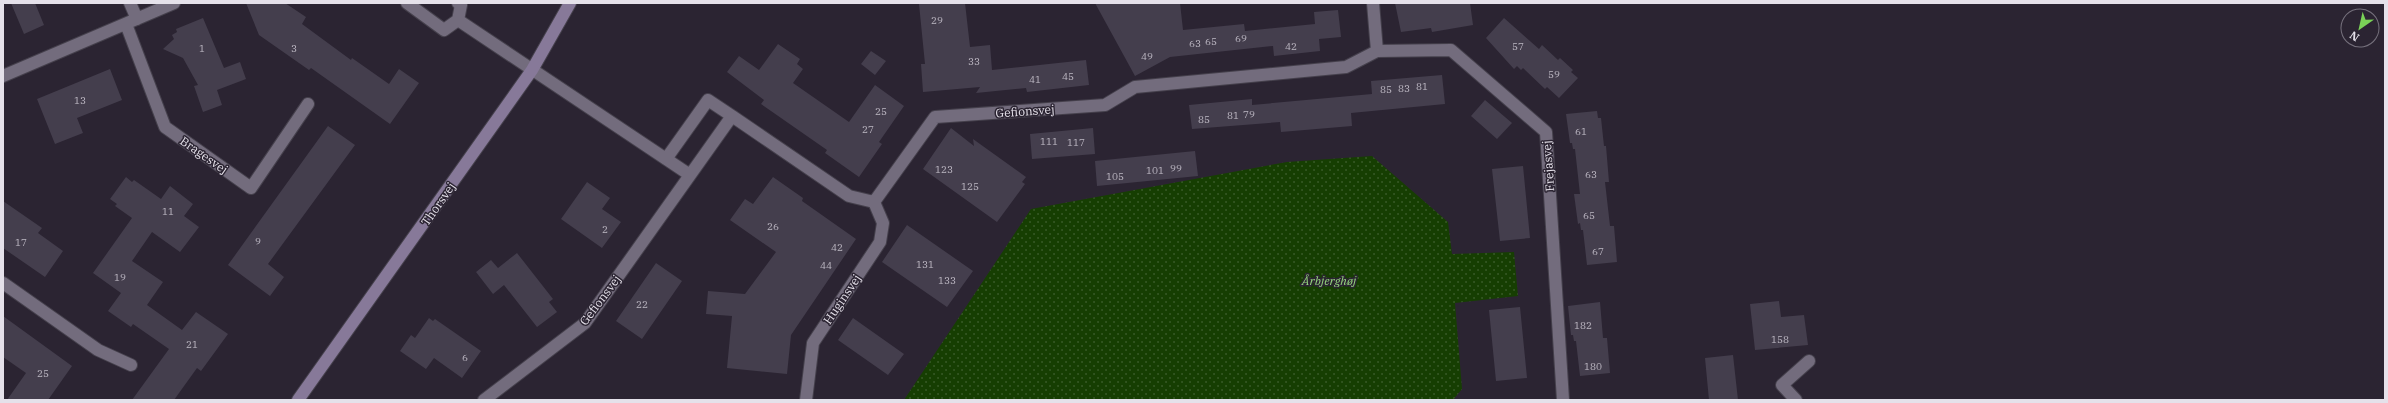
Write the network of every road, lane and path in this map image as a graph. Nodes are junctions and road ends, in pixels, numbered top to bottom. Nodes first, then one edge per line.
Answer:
1 (130, 3) edge
2 (174, 3) edge
3 (407, 3) edge
4 (458, 3) edge
5 (570, 3) edge
6 (1373, 3) edge
7 (458, 20) junction
8 (131, 22) junction
9 (1377, 51) junction
10 (532, 70) junction
11 (3, 76) edge
12 (308, 104) dead end
13 (732, 116) junction
14 (666, 159) junction
15 (690, 175) junction
16 (874, 202) junction
17 (3, 283) edge
18 (1809, 361) dead end
19 (130, 365) dead end
20 (298, 400) edge
21 (484, 400) edge
22 (806, 400) edge
23 (1563, 400) edge
24 (1796, 400) edge

1 - 8 street, Bragesvej
2 - 8 street
3 - 7 street
4 - 7 street
5 - 10 street, Thorsvej
6 - 9 street
7 - 10 street
8 - 11 street
8 - 12 street, Bragesvej
9 - 16 street, Gefionsvej
9 - 23 street, Frejasvej
10 - 14 street
10 - 20 street, Thorsvej
13 - 14 street
13 - 15 street, Gefionsvej
13 - 16 street
14 - 15 street
15 - 21 street, Gefionsvej
16 - 22 street, Huginsvej
17 - 19 street
18 - 24 street

